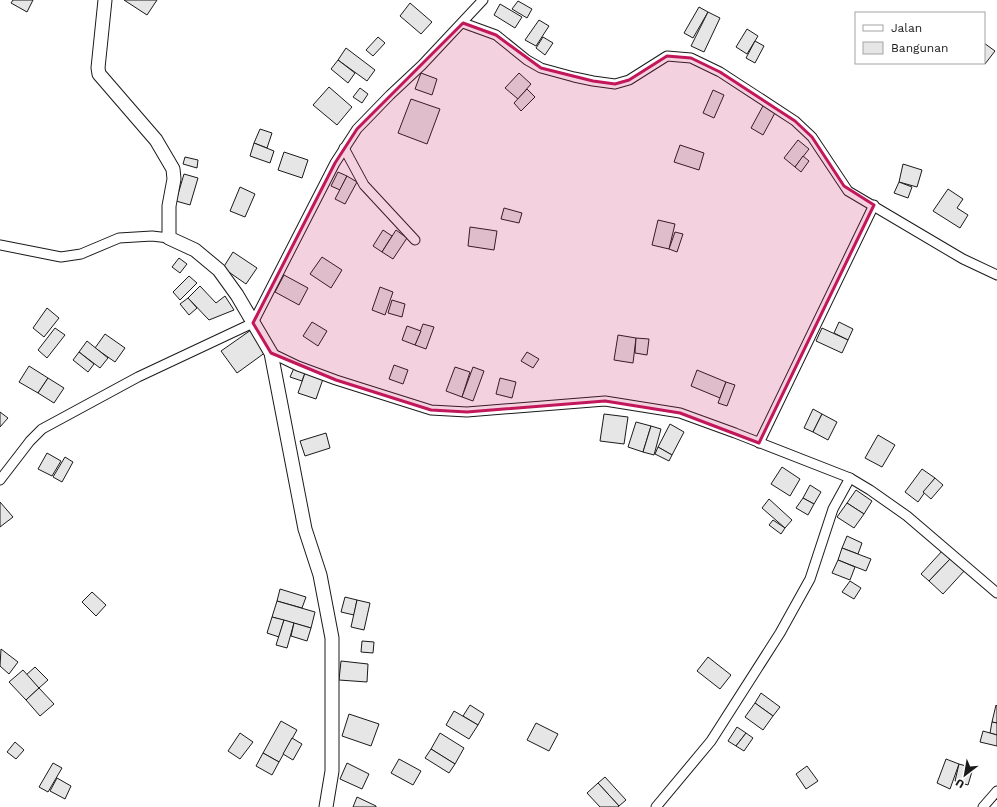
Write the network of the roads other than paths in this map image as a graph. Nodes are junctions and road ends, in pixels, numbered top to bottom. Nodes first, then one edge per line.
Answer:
1 (105, 0) edge
2 (483, 0) edge
3 (463, 23) junction
4 (344, 148) junction
5 (874, 205) junction
6 (169, 238) junction
7 (414, 240) dead end
8 (0, 246) edge
9 (997, 276) edge
10 (253, 323) junction
11 (271, 353) junction
12 (759, 443) junction
13 (850, 478) junction
14 (0, 480) edge
15 (997, 593) edge
16 (997, 791) edge
17 (326, 807) edge
18 (656, 807) edge
19 (983, 807) edge

1 - 6 street
2 - 3 street
3 - 4 street
3 - 5 street
4 - 7 street
4 - 10 street
5 - 9 street
5 - 12 street
6 - 8 street
6 - 10 street
10 - 11 street
10 - 14 street
11 - 12 street
11 - 17 street
12 - 13 street
13 - 15 street
13 - 18 street
16 - 19 street

